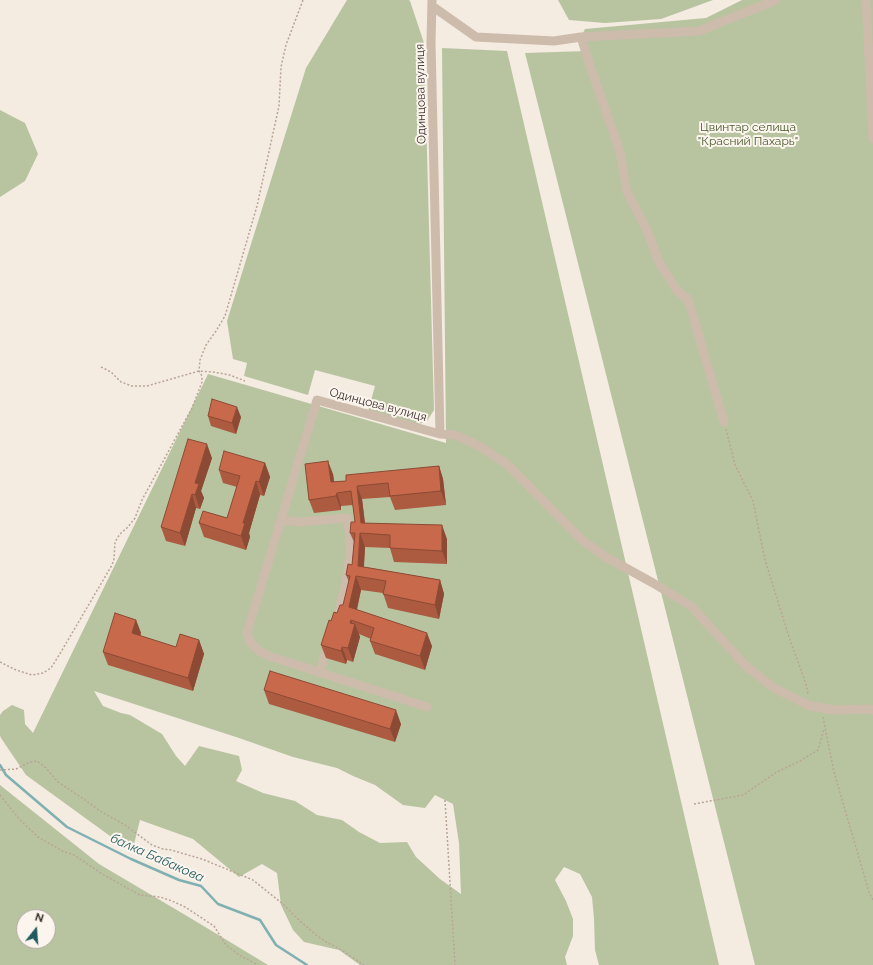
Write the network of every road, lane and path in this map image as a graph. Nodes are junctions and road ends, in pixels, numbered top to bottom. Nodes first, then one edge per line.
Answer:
1 (303, 0) edge
2 (776, 0) edge
3 (866, 0) edge
4 (432, 3) edge
5 (581, 37) junction
6 (873, 139) edge
7 (101, 367) dead end
8 (199, 371) junction
9 (245, 381) dead end
10 (724, 422) joint
11 (440, 434) junction
12 (281, 520) junction
13 (336, 623) edge
14 (331, 634) edge
15 (0, 662) edge
16 (320, 673) junction
17 (810, 706) junction
18 (427, 707) dead end
19 (822, 708) junction
20 (873, 710) edge
21 (825, 727) junction
22 (0, 770) edge
23 (0, 795) edge
24 (445, 800) dead end
25 (694, 804) dead end
26 (873, 900) edge
27 (258, 965) edge
28 (364, 965) edge
29 (455, 965) edge

1 - 8 path
2 - 5 street
3 - 6 street
4 - 5 street
4 - 11 street, Одинцова вулиця
5 - 10 street
7 - 8 path
8 - 9 path
8 - 15 path
10 - 17 path
11 - 12 street, Одинцова вулиця
11 - 17 street
12 - 13 street
12 - 16 street, Одинцова вулиця
14 - 16 street
16 - 18 street, Одинцова вулиця
17 - 19 street
19 - 20 street
19 - 21 path
21 - 25 path
21 - 26 path
22 - 28 path
23 - 27 path
24 - 29 path

